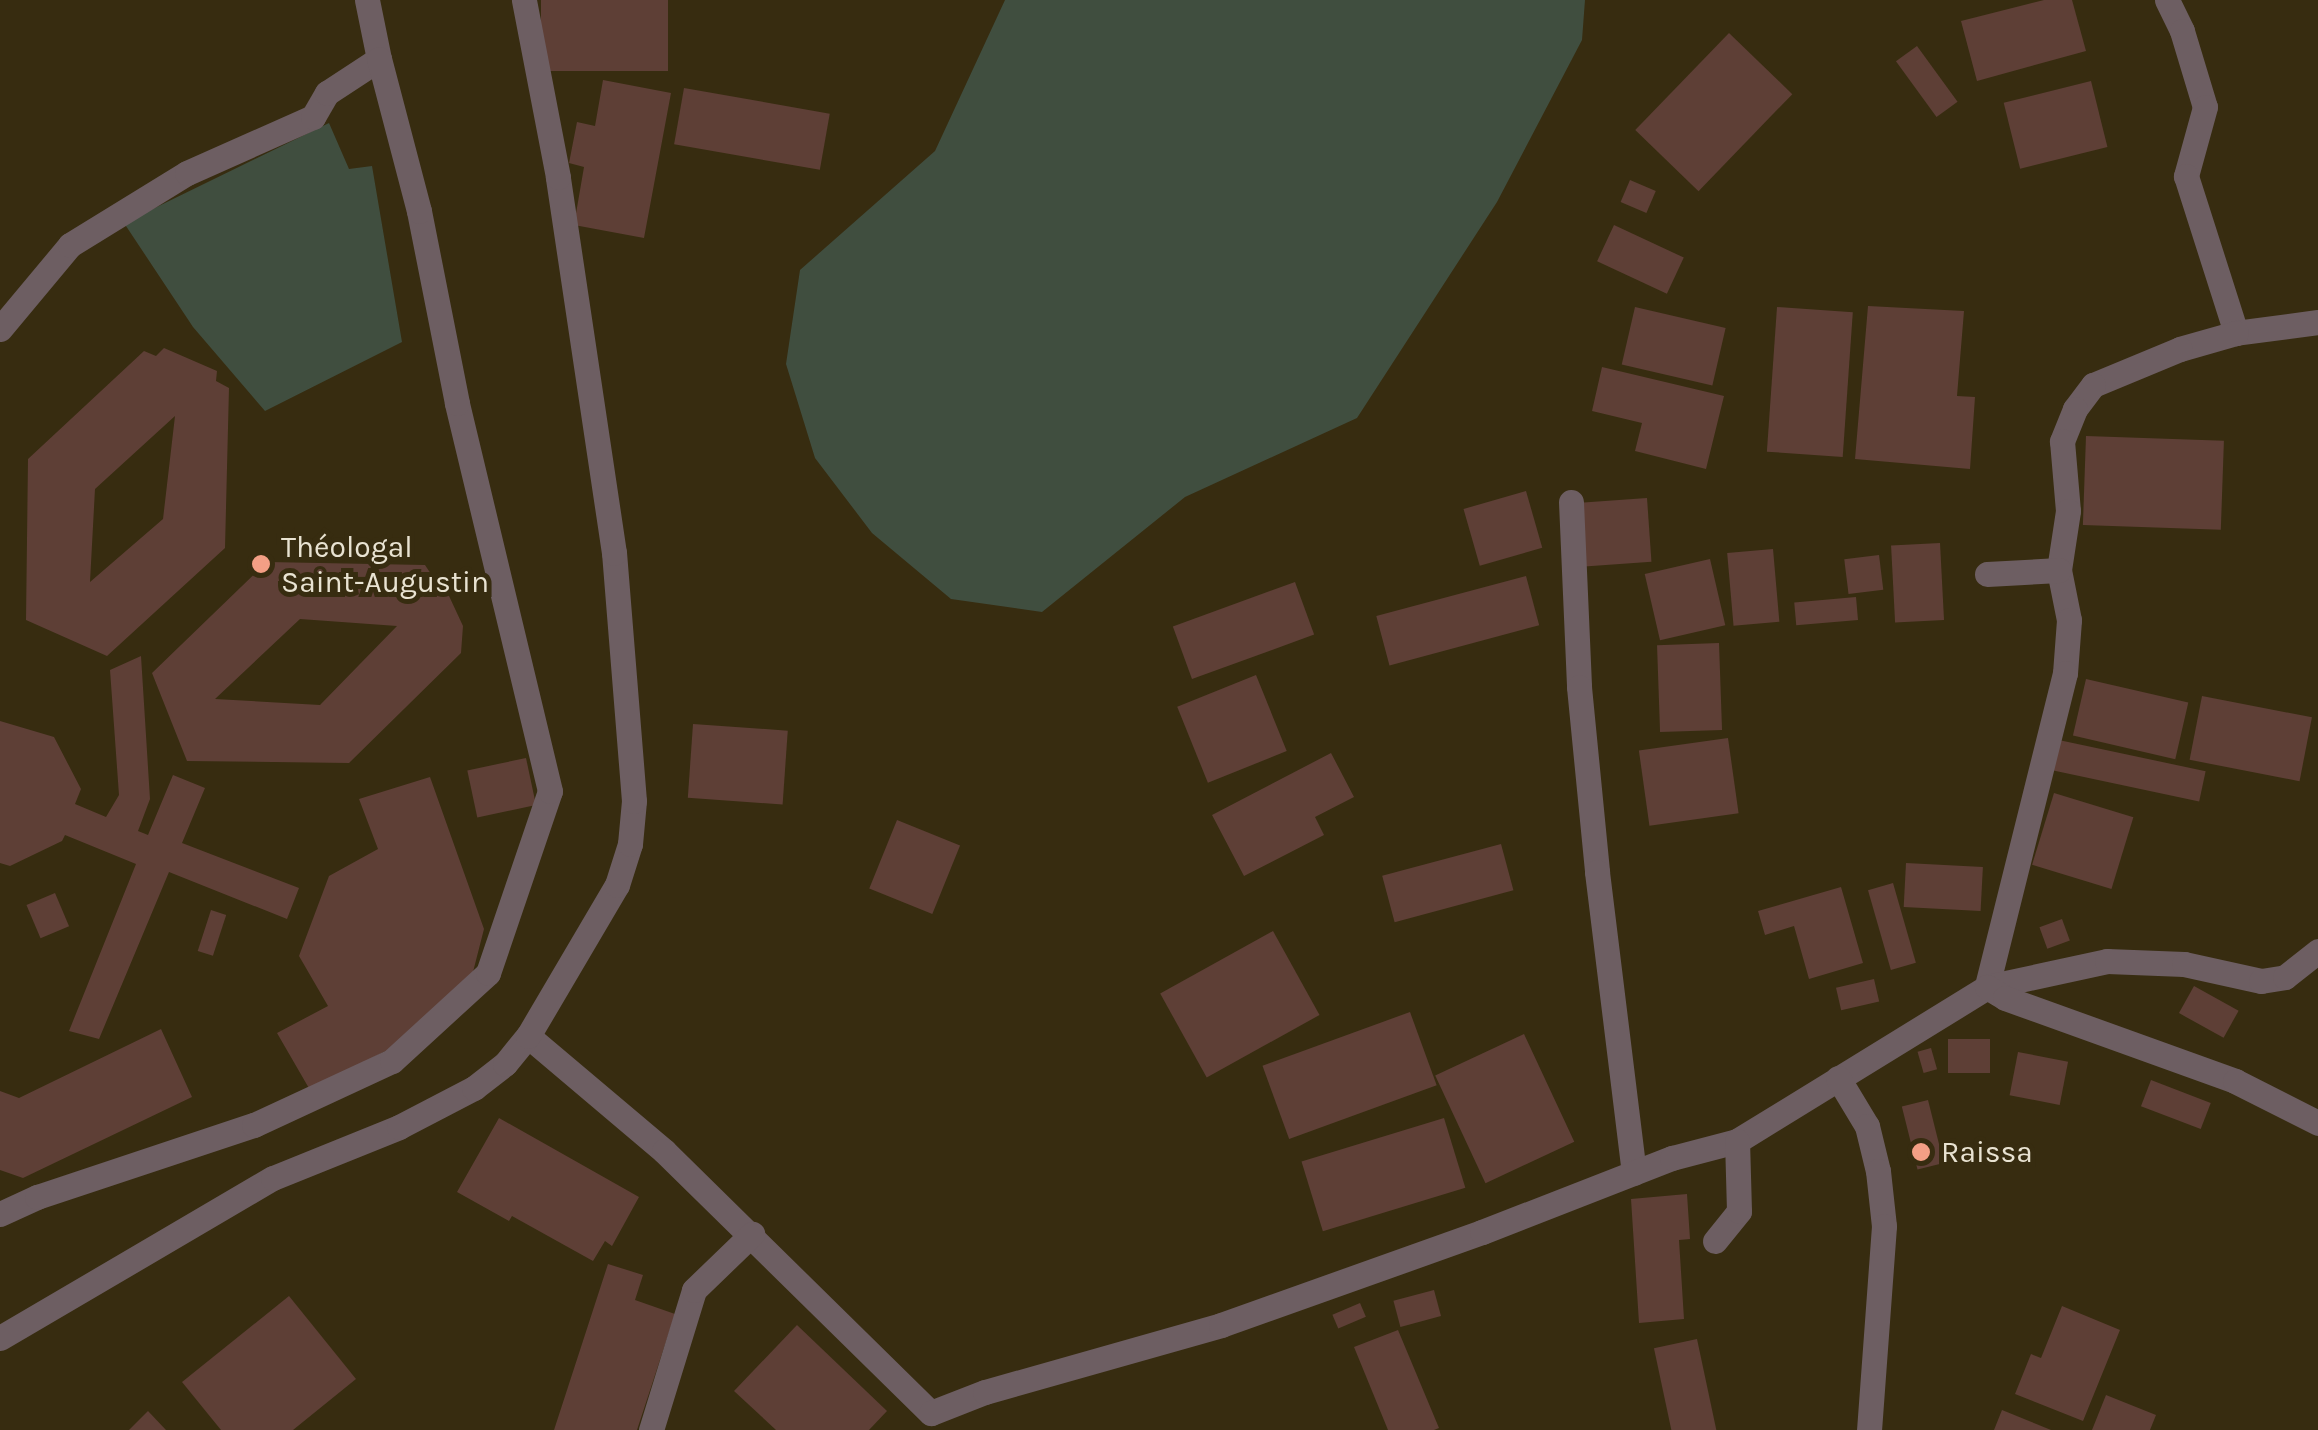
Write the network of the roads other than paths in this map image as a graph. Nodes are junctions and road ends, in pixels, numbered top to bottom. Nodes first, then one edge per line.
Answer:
1 (368, 0) edge
2 (524, 0) edge
3 (2167, 0) edge
4 (379, 58) junction
5 (2318, 322) edge
6 (0, 328) edge
7 (2236, 333) junction
8 (1571, 502) dead end
9 (2059, 570) junction
10 (1987, 574) dead end
11 (2318, 950) edge
12 (1987, 987) junction
13 (528, 1036) junction
14 (1838, 1078) junction
15 (2318, 1123) edge
16 (1737, 1141) junction
17 (1634, 1173) junction
18 (0, 1214) edge
19 (752, 1234) junction
20 (1715, 1240) dead end
21 (0, 1338) edge
22 (922, 1421) edge
23 (651, 1430) edge
24 (1869, 1430) edge

1 - 4 street
2 - 13 street
3 - 7 street
4 - 6 street
4 - 18 street
5 - 7 street
7 - 9 street
8 - 17 street
9 - 10 street
9 - 12 street
11 - 12 street
12 - 14 street
12 - 15 street
13 - 19 street
13 - 21 street
14 - 16 street
14 - 24 street
16 - 17 street
16 - 20 street
17 - 22 street
19 - 22 street
19 - 23 street

